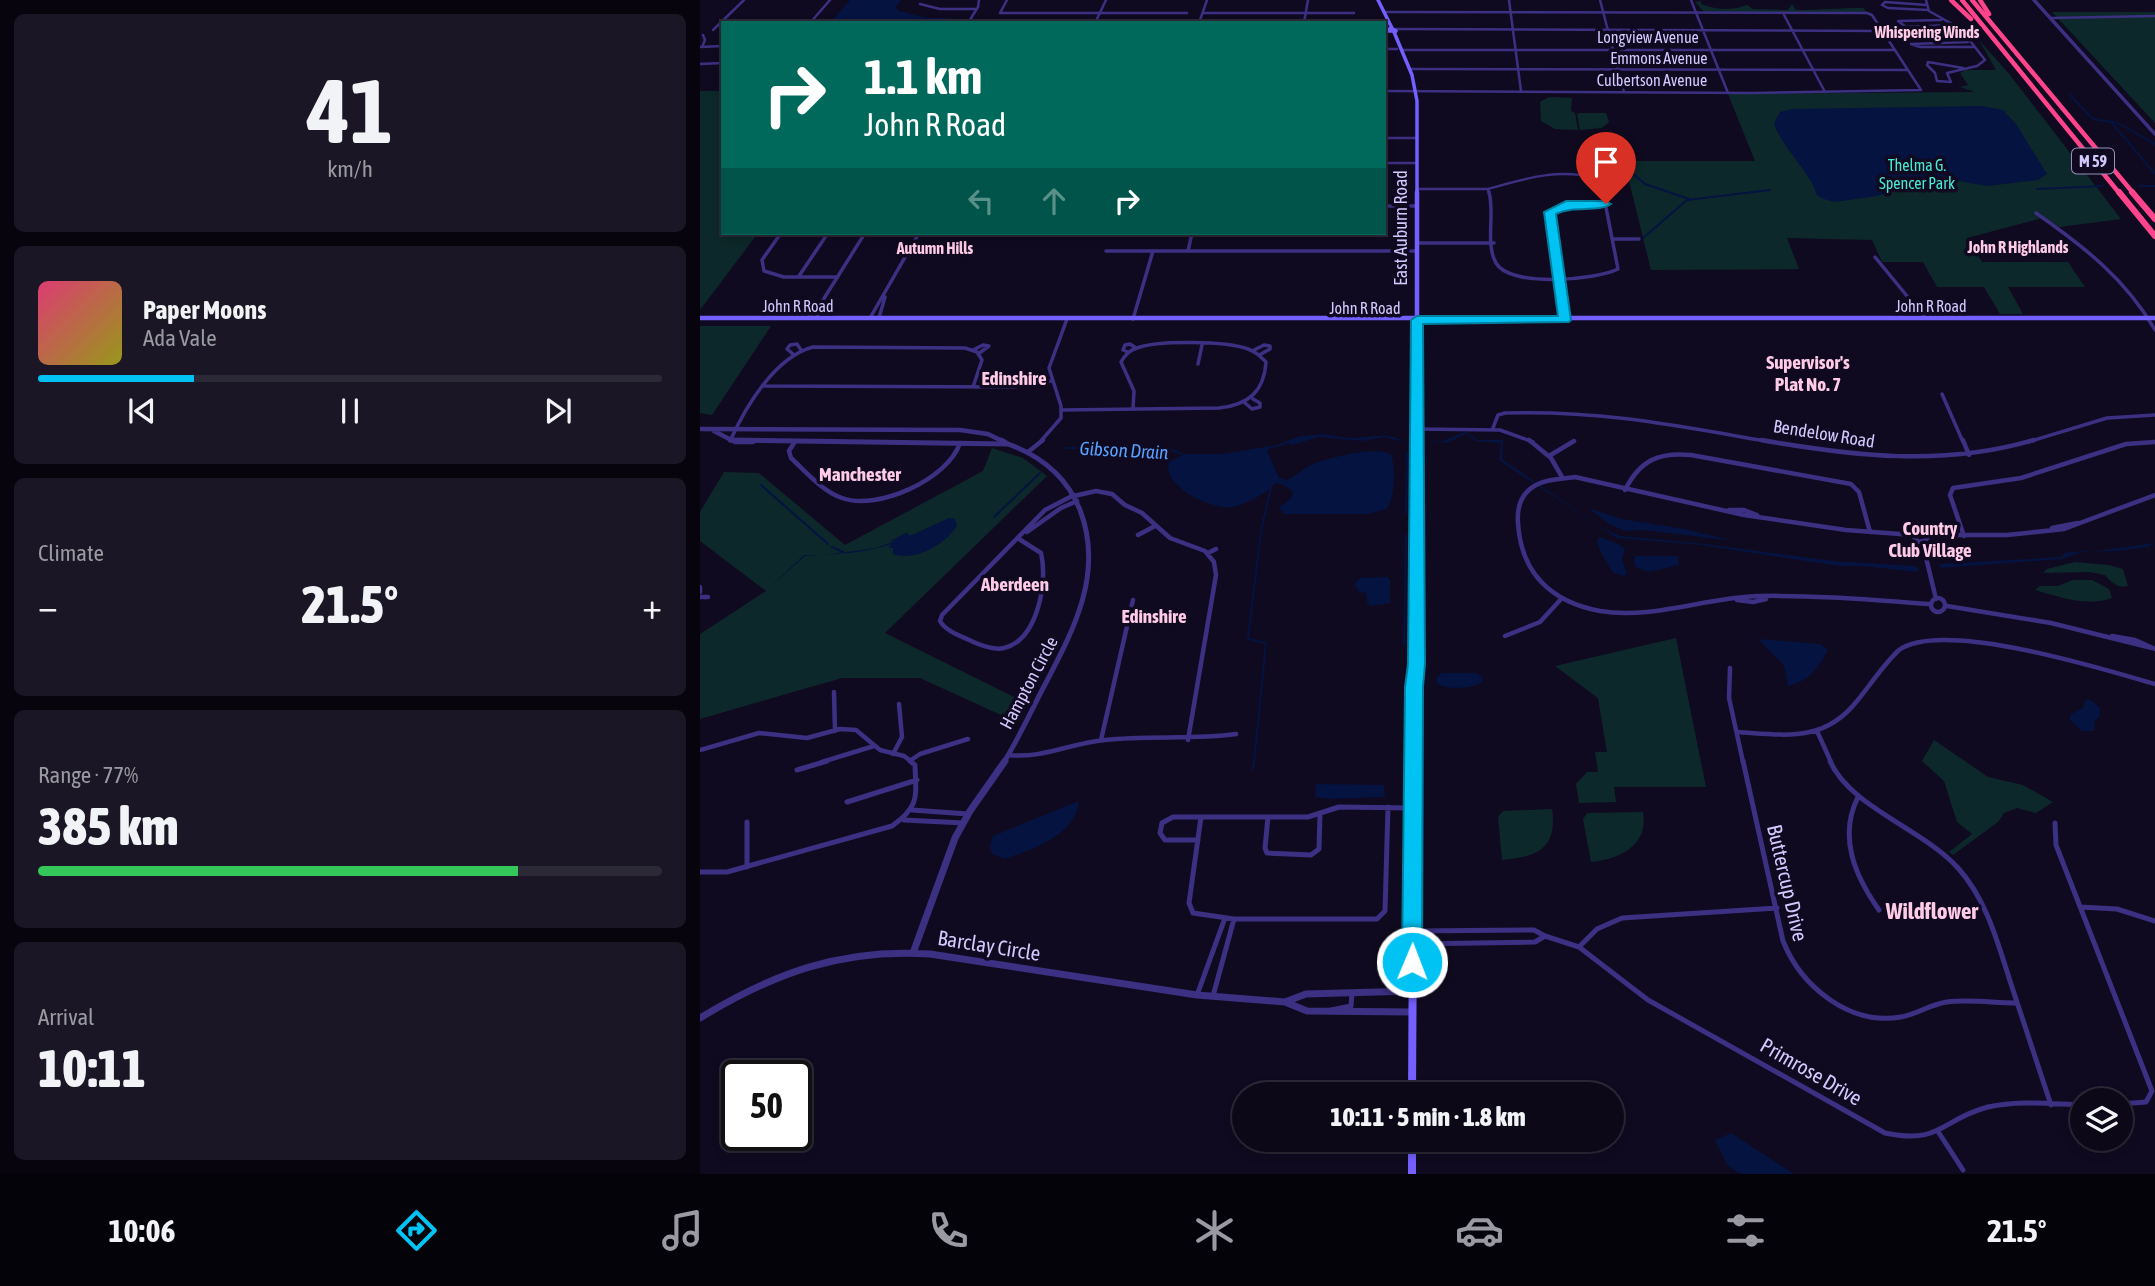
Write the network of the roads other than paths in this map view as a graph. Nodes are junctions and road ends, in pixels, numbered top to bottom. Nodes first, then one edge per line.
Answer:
1 (744, 0) edge
2 (830, 0) edge
3 (979, 0) edge
4 (1007, 0) edge
5 (1106, 0) edge
6 (1207, 0) edge
7 (1308, 0) edge
8 (1376, 0) edge
9 (1510, 0) edge
10 (1600, 0) edge
11 (1691, 0) edge
12 (1926, 0) edge
13 (1951, 0) edge
14 (1962, 0) edge
15 (1972, 0) edge
16 (1980, 0) edge
17 (2034, 0) edge
18 (1898, 3) junction
19 (920, 4) dead end
20 (1902, 7) junction
21 (1928, 7) junction
22 (977, 9) junction
23 (1384, 12) junction
24 (1100, 13) junction
25 (1187, 13) dead end
26 (1203, 13) junction
27 (1306, 13) junction
28 (1354, 13) dead end
29 (1511, 13) junction
30 (1603, 13) junction
31 (1696, 13) junction
32 (1783, 13) junction
33 (2155, 16) edge
34 (2052, 19) junction
35 (1916, 20) junction
36 (1942, 20) junction
37 (722, 21) edge
38 (812, 21) edge
39 (969, 21) edge
40 (1096, 21) edge
41 (1200, 21) edge
42 (1304, 21) edge
43 (1385, 21) edge
44 (721, 22) edge
45 (1952, 24) junction
46 (1922, 25) junction
47 (713, 30) dead end
48 (1389, 30) edge
49 (1514, 31) junction
50 (1608, 31) junction
51 (1703, 31) junction
52 (1793, 31) junction
53 (1882, 31) junction
54 (703, 35) dead end
55 (2006, 40) junction
56 (1934, 42) junction
57 (1969, 42) junction
58 (721, 46) edge
59 (701, 47) edge
60 (1937, 47) junction
61 (1973, 47) junction
62 (1386, 49) edge
63 (1399, 49) junction
64 (1516, 50) junction
65 (1613, 50) junction
66 (1711, 50) junction
67 (1803, 50) junction
68 (1895, 50) junction
69 (2012, 62) junction
70 (721, 63) edge
71 (700, 64) edge
72 (1963, 68) junction
73 (1409, 69) junction
74 (1518, 70) junction
75 (1618, 70) junction
76 (1718, 70) junction
77 (1814, 70) junction
78 (1908, 70) junction
79 (1934, 72) junction
80 (1947, 74) junction
81 (1411, 77) junction
82 (1386, 91) edge
83 (1416, 91) junction
84 (1521, 92) junction
85 (1624, 92) junction
86 (1825, 92) junction
87 (1728, 93) junction
88 (2155, 134) edge
89 (1386, 138) edge
90 (1417, 138) junction
91 (1386, 163) edge
92 (1417, 163) junction
93 (1417, 189) junction
94 (1488, 189) junction
95 (1606, 204) junction
96 (1386, 205) edge
97 (1417, 205) junction
98 (2036, 213) dead end
99 (2155, 219) edge
100 (780, 235) edge
101 (827, 235) edge
102 (864, 235) edge
103 (918, 235) edge
104 (1192, 235) edge
105 (2155, 236) edge
106 (1613, 239) junction
107 (1639, 239) dead end
108 (1417, 243) junction
109 (1494, 243) junction
110 (910, 249) junction
111 (949, 249) dead end
112 (1106, 251) dead end
113 (1153, 251) junction
114 (1188, 251) junction
115 (1417, 251) junction
116 (1875, 257) dead end
117 (799, 276) junction
118 (838, 276) junction
119 (1559, 278) junction
120 (884, 296) junction
121 (822, 300) junction
122 (700, 318) edge
123 (808, 318) junction
124 (816, 318) junction
125 (870, 318) junction
126 (878, 318) junction
127 (1067, 318) junction
128 (1926, 318) junction
129 (2152, 318) edge
130 (1133, 319) junction
131 (1417, 320) junction
132 (1565, 320) junction
133 (2155, 330) edge
134 (1202, 345) junction
135 (802, 350) junction
136 (973, 350) junction
137 (1254, 350) junction
138 (793, 354) junction
139 (978, 354) junction
140 (1261, 354) junction
141 (1198, 364) dead end
142 (1051, 381) junction
143 (764, 386) junction
144 (973, 387) junction
145 (1942, 394) dead end
146 (1253, 399) junction
147 (1245, 403) junction
148 (1133, 409) junction
149 (1062, 410) junction
150 (2155, 415) edge
151 (1493, 428) junction
152 (700, 429) edge
153 (737, 429) junction
154 (1416, 429) junction
155 (714, 431) junction
156 (730, 441) junction
157 (1574, 441) dead end
158 (2155, 442) edge
159 (794, 443) junction
160 (960, 443) junction
161 (1007, 444) junction
162 (1028, 452) junction
163 (1969, 455) junction
164 (1549, 456) junction
165 (1562, 477) junction
166 (1106, 484) dead end
167 (1625, 490) junction
168 (1102, 491) junction
169 (2155, 495) edge
170 (1075, 498) junction
171 (863, 501) junction
172 (861, 508) dead end
173 (1045, 510) junction
174 (1051, 513) junction
175 (1155, 526) junction
176 (1026, 532) junction
177 (1870, 532) junction
178 (1138, 535) dead end
179 (1913, 535) junction
180 (1929, 535) junction
181 (1964, 536) junction
182 (1019, 539) junction
183 (1922, 541) junction
184 (1216, 549) dead end
185 (1208, 553) junction
186 (700, 592) edge
187 (709, 597) dead end
188 (1562, 598) junction
189 (1936, 599) junction
190 (1133, 600) dead end
191 (1929, 604) junction
192 (1947, 606) junction
193 (1505, 636) dead end
194 (2153, 649) edge
195 (1731, 668) dead end
196 (2155, 684) edge
197 (834, 692) dead end
198 (899, 704) dead end
199 (835, 730) junction
200 (1817, 731) junction
201 (1737, 732) junction
202 (1236, 734) dead end
203 (968, 739) dead end
204 (1101, 740) junction
205 (1188, 740) junction
206 (874, 746) junction
207 (700, 750) edge
208 (893, 754) junction
209 (1008, 755) junction
210 (911, 760) junction
211 (797, 770) dead end
212 (917, 780) junction
213 (1858, 797) junction
214 (847, 802) dead end
215 (1388, 807) junction
216 (1413, 808) junction
217 (912, 810) junction
218 (943, 813) junction
219 (1320, 813) junction
220 (968, 814) junction
221 (1201, 817) junction
222 (1268, 817) junction
223 (903, 819) junction
224 (747, 822) dead end
225 (940, 822) junction
226 (963, 823) junction
227 (2055, 823) dead end
228 (1198, 840) junction
229 (747, 867) junction
230 (700, 872) edge
231 (2080, 907) junction
232 (1777, 908) junction
233 (1879, 910) dead end
234 (1225, 918) junction
235 (1234, 919) junction
236 (2155, 921) edge
237 (1493, 930) junction
238 (1412, 932) junction
239 (1545, 936) junction
240 (1493, 943) junction
241 (1412, 944) junction
242 (1579, 947) junction
243 (913, 953) junction
244 (1412, 992) junction
245 (1352, 993) junction
246 (1197, 995) junction
247 (1213, 997) junction
248 (1285, 1002) junction
249 (2017, 1003) junction
250 (1327, 1011) junction
251 (1412, 1012) junction
252 (700, 1018) edge
253 (1412, 1082) edge
254 (2133, 1104) edge
255 (2051, 1105) junction
256 (2070, 1105) edge
257 (1939, 1133) junction
258 (1412, 1152) edge
259 (1963, 1170) dead end
260 (1412, 1174) edge

1 - 37 street
2 - 38 street
3 - 22 street
4 - 24 street
5 - 24 street
6 - 26 street
7 - 27 street
8 - 23 main road, East Auburn Road
8 - 43 main road, East Auburn Road
9 - 29 street
10 - 30 street
11 - 31 street
12 - 21 street
13 - 69 highway
14 - 69 highway, M 59
15 - 55 highway, M 59
16 - 55 highway
17 - 34 street
18 - 20 street
18 - 20 street
18 - 21 street
19 - 22 street
20 - 21 street
21 - 36 street
22 - 39 street
23 - 29 street
23 - 48 main road, East Auburn Road
24 - 25 street
24 - 40 street
26 - 27 street
26 - 41 street
27 - 28 street
27 - 42 street
29 - 30 street
29 - 49 street
30 - 31 street
30 - 50 street
31 - 32 street
31 - 51 street
32 - 52 street
32 - 53 street
33 - 34 street
34 - 88 street
35 - 36 street
35 - 46 street
35 - 46 street
36 - 45 street
44 - 47 street
45 - 46 street
45 - 57 street
48 - 49 street
48 - 63 main road, East Auburn Road
49 - 50 street
49 - 64 street
50 - 51 street
50 - 65 street
51 - 52 street
51 - 66 street
52 - 53 street
52 - 67 street
53 - 68 street
54 - 59 street
55 - 99 highway, M 59
56 - 57 street
56 - 60 street
56 - 60 street
57 - 61 street
58 - 59 street
60 - 61 street
61 - 72 street
62 - 63 street, Longview Avenue
63 - 64 street, Longview Avenue
63 - 73 main road, East Auburn Road
63 - 81 main road, East Auburn Road
64 - 65 street, Longview Avenue
64 - 74 street
65 - 66 street, Longview Avenue
65 - 75 street
66 - 67 street, Longview Avenue
66 - 76 street
67 - 68 street, Longview Avenue
67 - 77 street
68 - 78 street
69 - 105 highway, M 59
70 - 71 street
72 - 79 street
72 - 80 street
73 - 74 street, Emmons Avenue
73 - 81 main road, East Auburn Road
74 - 75 street, Emmons Avenue
74 - 84 street
75 - 76 street, Emmons Avenue
75 - 85 street
76 - 77 street, Emmons Avenue
76 - 87 street
77 - 78 street, Emmons Avenue
77 - 86 street
78 - 86 street, Culbertson Avenue
79 - 80 street
79 - 80 street
81 - 83 main road, East Auburn Road
82 - 83 street, Culbertson Avenue
83 - 84 street, Culbertson Avenue
83 - 90 main road, East Auburn Road
84 - 85 street, Culbertson Avenue
85 - 87 street, Culbertson Avenue
86 - 87 street, Culbertson Avenue
89 - 90 street
90 - 92 main road, East Auburn Road
91 - 92 street
92 - 93 main road, East Auburn Road
93 - 94 street
93 - 97 main road, East Auburn Road
94 - 95 street
94 - 109 street
95 - 106 street
95 - 119 street
96 - 97 street
97 - 108 main road, East Auburn Road
98 - 129 street
100 - 117 street
101 - 117 street
102 - 118 street
103 - 110 street
104 - 114 street
106 - 107 street
106 - 119 street
108 - 109 street
108 - 115 main road, East Auburn Road
109 - 119 street
110 - 111 street
110 - 120 street
112 - 113 street
113 - 114 street
113 - 130 street
114 - 115 street
115 - 131 main road, East Auburn Road
116 - 128 street
117 - 118 street
118 - 121 street
119 - 132 street
120 - 125 street
120 - 126 street
121 - 123 street
121 - 124 street
122 - 123 main road, John R Road
123 - 124 main road, John R Road
124 - 125 main road, John R Road
125 - 126 main road, John R Road
126 - 127 main road, John R Road
127 - 130 main road, John R Road
127 - 142 street
128 - 129 main road, John R Road
128 - 132 main road, John R Road
129 - 133 street
130 - 131 main road, John R Road
131 - 132 main road, John R Road
131 - 154 main road, East Auburn Road
134 - 137 street
134 - 141 street
134 - 148 street
135 - 136 street
135 - 138 street
135 - 138 street
136 - 139 street
136 - 139 street
137 - 140 street
137 - 140 street
138 - 143 street
139 - 144 street
140 - 146 street
142 - 144 street
142 - 149 street
143 - 144 street
143 - 153 street
145 - 163 street
146 - 147 street
146 - 147 street
147 - 148 street
148 - 149 street
149 - 162 street
150 - 163 street, Bendelow Road
151 - 154 street
151 - 163 street, Bendelow Road
151 - 164 street
152 - 155 street, Hampton Circle
153 - 155 street, Hampton Circle
153 - 156 street
153 - 161 street, Hampton Circle
154 - 216 main road, East Auburn Road
155 - 156 street, Hampton Circle
156 - 159 street, Hampton Circle
157 - 164 street
158 - 181 street
159 - 160 street, Hampton Circle
159 - 171 street
160 - 161 street, Hampton Circle
160 - 171 street
161 - 162 street, Hampton Circle
162 - 170 street, Hampton Circle
164 - 165 street
165 - 167 street
165 - 188 street
166 - 168 street
167 - 177 street
167 - 177 street
168 - 170 street
168 - 175 street
169 - 181 street
170 - 173 street
170 - 174 street
170 - 209 street, Hampton Circle
171 - 172 street
173 - 174 street
173 - 176 street
174 - 176 street
175 - 178 street
175 - 185 street
176 - 182 street
177 - 179 street
179 - 180 street
179 - 183 street
180 - 181 street
180 - 183 street
182 - 182 street
183 - 189 street
184 - 185 street
185 - 205 street
186 - 187 street
188 - 191 street
188 - 193 street
189 - 191 street
189 - 192 street
190 - 204 street
191 - 192 street
192 - 194 street
195 - 201 street, Buttercup Drive
196 - 200 street
197 - 199 street
198 - 208 street
199 - 206 street
199 - 207 street
200 - 201 street
200 - 213 street
201 - 232 street, Buttercup Drive
202 - 205 street
203 - 210 street
204 - 205 street
204 - 209 street
206 - 208 street
206 - 211 street
208 - 210 street
209 - 220 street, Hampton Circle
210 - 212 street
212 - 214 street
212 - 217 street
213 - 233 street
213 - 249 street
215 - 216 street
215 - 219 street
215 - 235 street
216 - 238 main road, East Auburn Road
217 - 218 street
217 - 223 street
218 - 220 street
218 - 225 street
219 - 222 street
219 - 222 street
220 - 226 street, Hampton Circle
221 - 222 street
221 - 228 street
221 - 228 street
223 - 225 street
223 - 229 street
224 - 229 street
225 - 226 street
226 - 243 street, Hampton Circle
227 - 231 street
228 - 234 street
229 - 230 street
231 - 236 street
231 - 254 street
232 - 242 street
232 - 249 street, Buttercup Drive
234 - 235 street
234 - 246 street
235 - 247 street
237 - 238 street, Primrose Drive
237 - 239 street, Primrose Drive
237 - 240 street
238 - 241 main road, East Auburn Road
239 - 240 street, Primrose Drive
239 - 242 street, Primrose Drive
240 - 241 street, Primrose Drive
241 - 244 main road, East Auburn Road
242 - 257 street, Primrose Drive
243 - 246 street, Barclay Circle
243 - 252 street, Barclay Circle
244 - 245 street, Barclay Circle
244 - 251 main road, East Auburn Road
245 - 248 street, Barclay Circle
245 - 250 street
246 - 247 street, Barclay Circle
247 - 248 street, Barclay Circle
248 - 250 street, Barclay Circle
249 - 255 street
250 - 251 street, Barclay Circle
251 - 253 main road, East Auburn Road
255 - 256 street, Primrose Drive
255 - 257 street, Primrose Drive
257 - 259 street
258 - 260 main road

